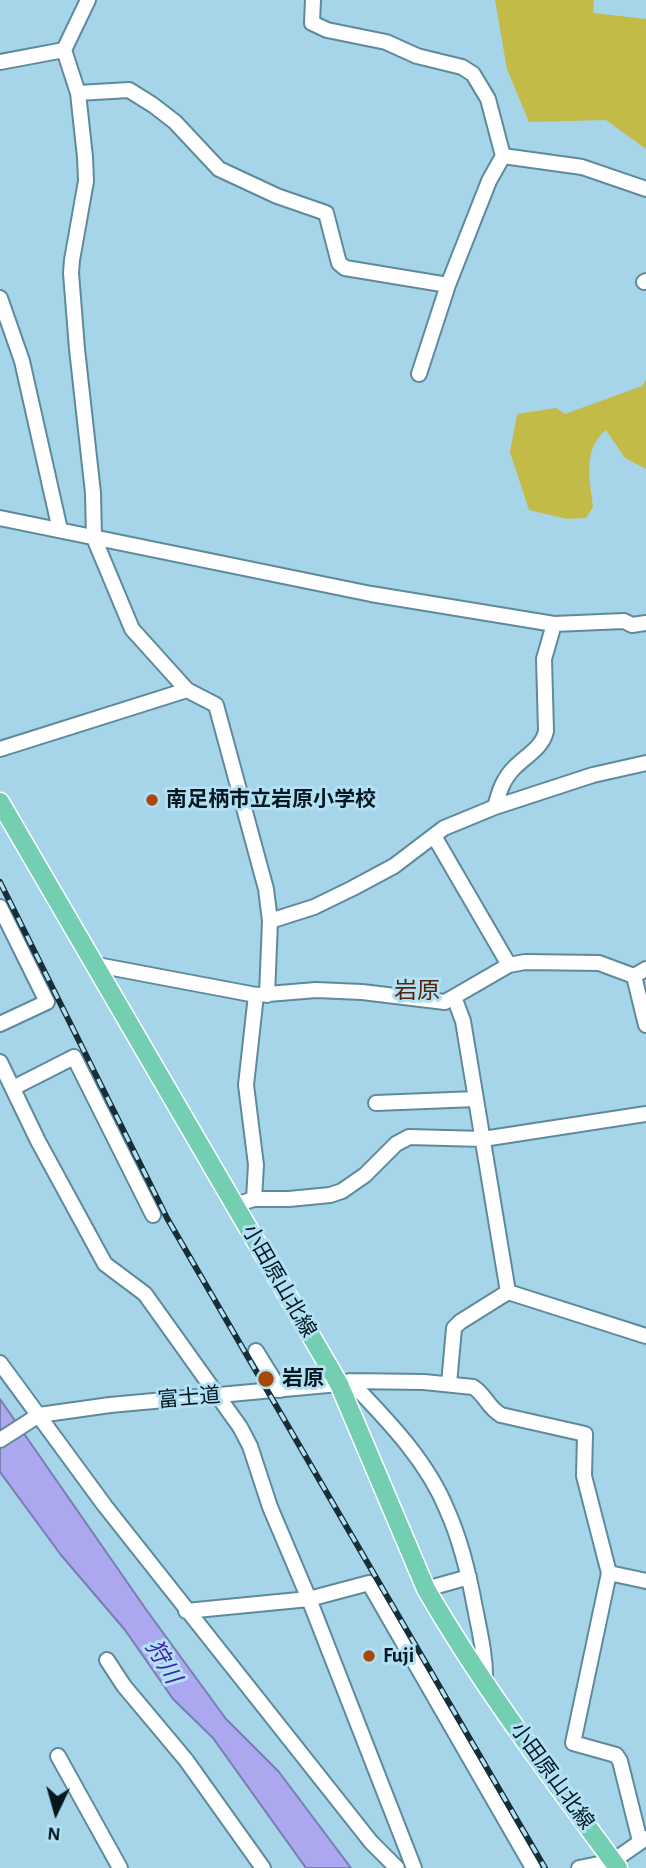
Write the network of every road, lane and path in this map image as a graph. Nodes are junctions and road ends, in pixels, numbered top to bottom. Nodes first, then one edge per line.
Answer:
1 (88, 0) edge
2 (313, 0) edge
3 (64, 50) junction
4 (0, 62) edge
5 (78, 93) junction
6 (503, 156) junction
7 (646, 189) edge
8 (448, 285) junction
9 (0, 298) edge
10 (419, 374) dead end
11 (0, 518) edge
12 (60, 530) junction
13 (94, 538) junction
14 (646, 623) edge
15 (554, 624) junction
16 (187, 690) junction
17 (0, 749) edge
18 (646, 763) edge
19 (0, 802) edge
20 (495, 807) junction
21 (434, 835) junction
22 (0, 907) edge
23 (270, 921) junction
24 (509, 964) junction
25 (97, 965) junction
26 (640, 972) edge
27 (261, 995) junction
28 (454, 997) junction
29 (0, 1024) edge
30 (646, 1025) edge
31 (0, 1062) edge
32 (13, 1088) junction
33 (476, 1099) junction
34 (376, 1103) dead end
35 (646, 1114) edge
36 (483, 1139) junction
37 (254, 1199) junction
38 (235, 1205) junction
39 (153, 1215) dead end
40 (508, 1292) junction
41 (646, 1336) edge
42 (256, 1351) dead end
43 (0, 1363) edge
44 (344, 1383) junction
45 (449, 1384) junction
46 (280, 1390) junction
47 (219, 1396) junction
48 (38, 1416) junction
49 (0, 1440) edge
50 (609, 1573) junction
51 (469, 1577) junction
52 (646, 1581) edge
53 (425, 1589) junction
54 (309, 1599) junction
55 (186, 1611) junction
56 (107, 1660) dead end
57 (485, 1683) junction
58 (58, 1756) dead end
59 (643, 1840) edge
60 (615, 1864) edge
61 (120, 1868) edge
62 (263, 1868) edge
63 (397, 1868) edge
64 (414, 1868) edge
65 (533, 1868) edge
66 (579, 1868) edge

1 - 3 street
2 - 6 street
3 - 4 street
3 - 5 street
5 - 8 street
5 - 13 street
6 - 7 street
6 - 8 street
8 - 10 street
9 - 12 street
11 - 12 street
12 - 13 street
13 - 15 street
13 - 16 street
14 - 15 street
15 - 20 street
16 - 17 street
16 - 23 street
18 - 20 street
19 - 25 main road, 小田原山北線
20 - 21 street
21 - 23 street
21 - 24 street
22 - 29 street
23 - 27 street
24 - 26 street
24 - 28 street
25 - 27 street
25 - 38 main road, 小田原山北線
26 - 30 street
27 - 28 street
27 - 37 street
28 - 33 street
31 - 32 street
32 - 39 street
32 - 47 street
33 - 34 street
33 - 36 street
35 - 36 street
36 - 37 street
36 - 40 street
37 - 38 street
38 - 44 main road, 小田原山北線
40 - 41 street
40 - 45 street
42 - 46 street
43 - 48 street
44 - 45 street, 富士道
44 - 46 street, 富士道
44 - 51 street
44 - 53 main road, 小田原山北線
45 - 50 street, 富士道
46 - 47 street, 富士道
47 - 48 street, 富士道
47 - 54 street
48 - 49 street, 富士道
48 - 55 street
50 - 52 street
50 - 59 street
51 - 53 street
51 - 57 street
53 - 57 main road, 小田原山北線
54 - 55 street
54 - 64 street
54 - 65 street
55 - 63 street
56 - 62 street
57 - 60 main road, 小田原山北線
58 - 61 street
59 - 60 street
60 - 66 street

